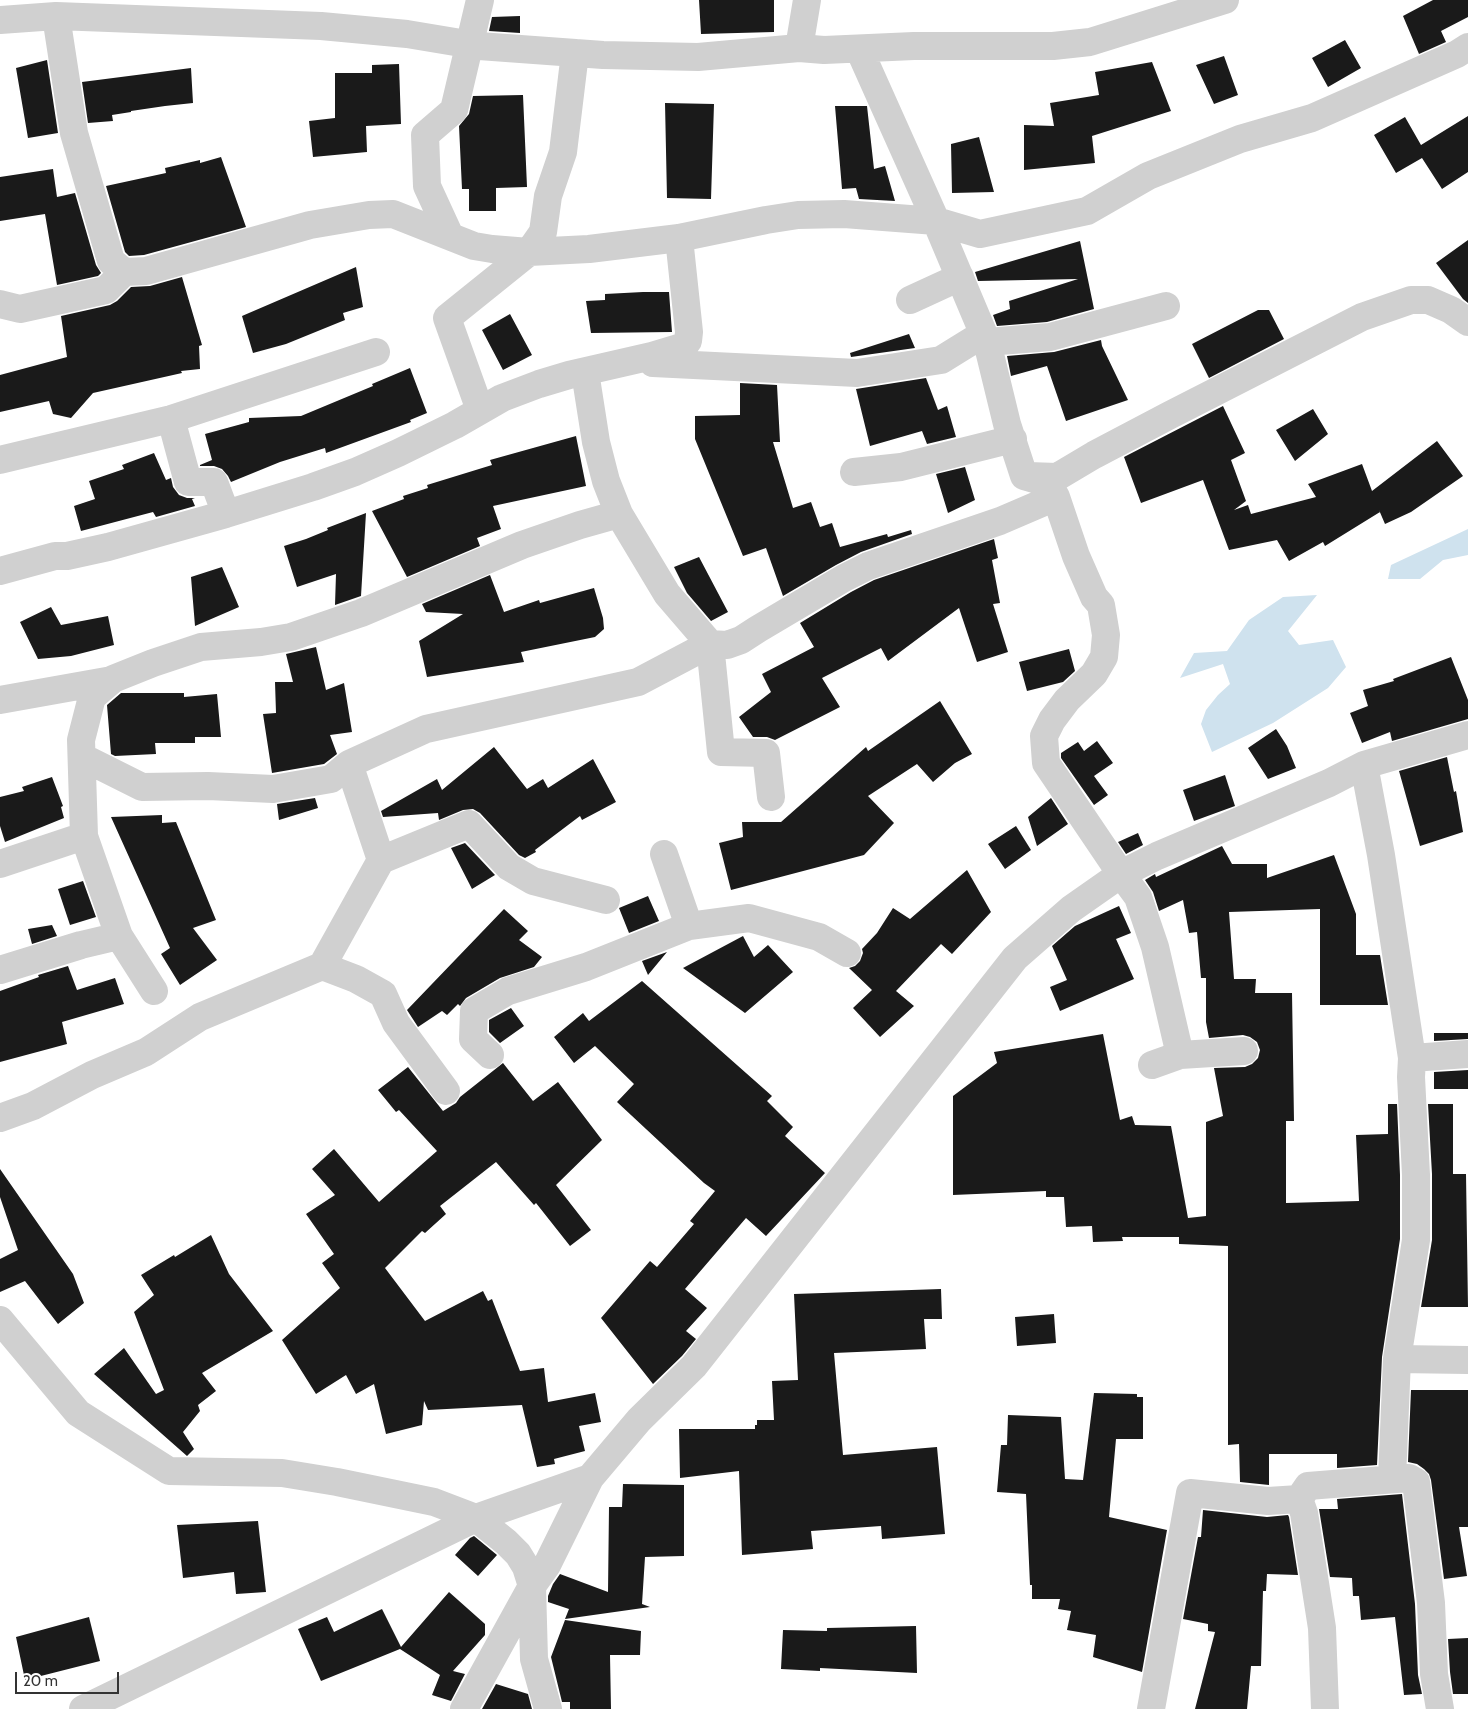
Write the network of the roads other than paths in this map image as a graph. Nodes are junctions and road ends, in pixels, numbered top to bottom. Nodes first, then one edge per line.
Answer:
1 (480, 0) edge
2 (807, 0) edge
3 (1225, 0) edge
4 (56, 16) junction
5 (0, 20) edge
6 (470, 45) junction
7 (799, 48) junction
8 (859, 49) junction
9 (575, 53) junction
10 (1464, 58) edge
11 (936, 221) junction
12 (450, 236) junction
13 (679, 238) junction
14 (529, 252) junction
15 (124, 272) junction
16 (960, 277) junction
17 (910, 300) dead end
18 (0, 304) edge
19 (1166, 306) dead end
20 (1468, 322) edge
21 (985, 338) junction
22 (376, 352) dead end
23 (629, 361) junction
24 (585, 372) junction
25 (480, 410) junction
26 (171, 419) junction
27 (1013, 439) junction
28 (0, 460) edge
29 (854, 472) dead end
30 (1024, 476) junction
31 (1056, 496) junction
32 (226, 514) junction
33 (619, 514) junction
34 (0, 571) edge
35 (710, 644) junction
36 (113, 679) junction
37 (0, 700) edge
38 (1468, 735) edge
39 (82, 758) junction
40 (350, 764) junction
41 (1364, 765) junction
42 (771, 797) dead end
43 (84, 836) junction
44 (664, 854) dead end
45 (381, 860) junction
46 (0, 864) edge
47 (1120, 874) junction
48 (606, 900) dead end
49 (689, 926) junction
50 (119, 936) junction
51 (848, 953) dead end
52 (322, 966) junction
53 (0, 970) edge
54 (154, 992) dead end
55 (1244, 1051) dead end
56 (1468, 1054) edge
57 (490, 1055) dead end
58 (1180, 1055) junction
59 (1412, 1058) junction
60 (1152, 1065) dead end
61 (446, 1092) dead end
62 (0, 1118) edge
63 (0, 1320) edge
64 (1397, 1359) junction
65 (1468, 1360) edge
66 (590, 1478) junction
67 (1392, 1479) junction
68 (1299, 1499) junction
69 (476, 1518) junction
70 (532, 1586) junction
71 (84, 1709) edge
72 (464, 1709) edge
73 (548, 1709) edge
74 (1151, 1709) edge
75 (1325, 1709) edge
76 (1440, 1709) edge

1 - 6 street
2 - 7 street
3 - 8 street
4 - 5 street
4 - 6 street
4 - 15 street
6 - 9 street
6 - 12 street
7 - 8 street
7 - 9 street
8 - 11 street
9 - 14 street
10 - 11 street
11 - 13 street
11 - 16 street
12 - 14 street
12 - 15 street
13 - 14 street
13 - 23 street
14 - 25 street
15 - 18 street
16 - 17 street
16 - 21 street
19 - 21 street
20 - 30 street
21 - 23 street
21 - 27 street
22 - 26 street
23 - 24 street
24 - 25 street
24 - 33 street
25 - 32 street
26 - 28 street
26 - 32 street
27 - 29 street
27 - 30 street
30 - 31 street
31 - 35 street
31 - 47 street
32 - 34 street
33 - 35 street
33 - 36 street
35 - 40 street
35 - 42 street
36 - 37 street
36 - 39 street
38 - 41 street
39 - 40 street
39 - 43 street
40 - 45 street
41 - 47 street
41 - 59 street
43 - 46 street
43 - 50 street
44 - 49 street
45 - 48 street
45 - 52 street
47 - 58 street
47 - 66 street
49 - 51 street
49 - 57 street
50 - 53 street
50 - 54 street
52 - 61 street
52 - 62 street
55 - 58 street
56 - 59 street
58 - 60 street
59 - 64 street
63 - 69 street
64 - 65 street
64 - 67 street
66 - 69 street
66 - 70 street
67 - 68 street
67 - 76 street
68 - 74 street
68 - 75 street
69 - 70 street
69 - 71 street
70 - 72 street
70 - 73 street

